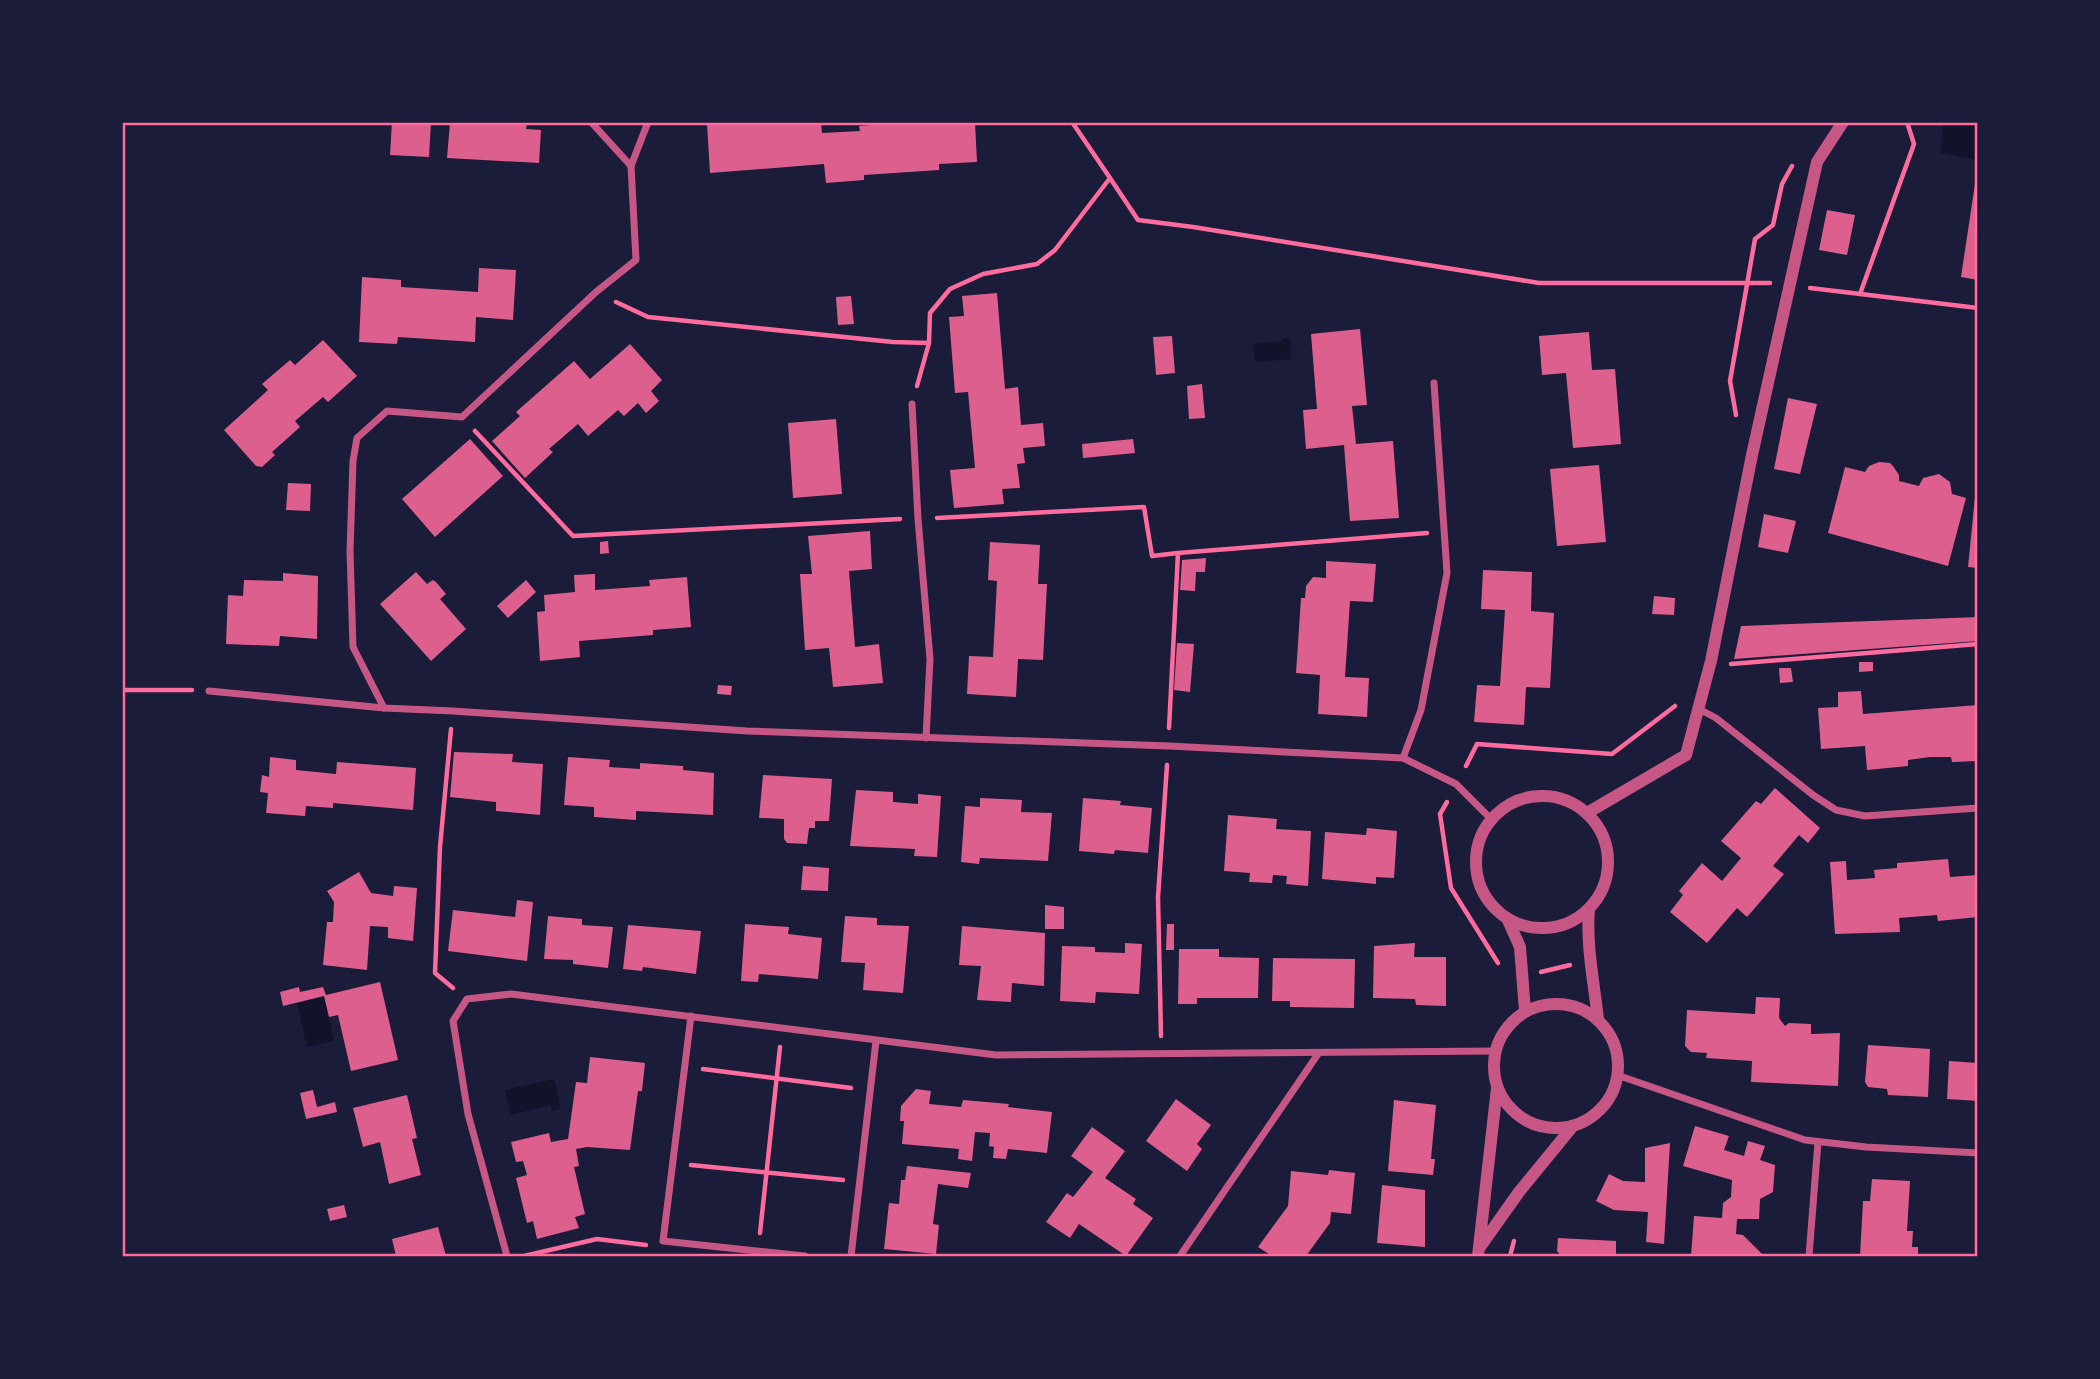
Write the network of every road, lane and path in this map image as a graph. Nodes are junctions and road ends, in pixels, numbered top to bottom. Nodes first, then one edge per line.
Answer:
1 (591, 122) edge
2 (648, 122) edge
3 (1072, 122) edge
4 (1843, 122) edge
5 (1907, 122) edge
6 (1794, 161) dead end
7 (631, 166) junction
8 (1110, 178) junction
9 (1749, 283) junction
10 (1789, 285) junction
11 (596, 292) junction
12 (1860, 294) junction
13 (1978, 308) edge
14 (929, 343) junction
15 (1434, 383) dead end
16 (912, 404) joint
17 (462, 417) junction
18 (1737, 417) dead end
19 (918, 519) junction
20 (1444, 532) junction
21 (1178, 553) junction
22 (1978, 644) edge
23 (1711, 661) junction
24 (122, 690) edge
25 (209, 691) joint
26 (1680, 695) dead end
27 (384, 708) junction
28 (1699, 709) junction
29 (453, 711) junction
30 (926, 738) junction
31 (1168, 746) junction
32 (1403, 758) junction
33 (1456, 784) junction
34 (1978, 808) edge
35 (1587, 813) junction
36 (1491, 819) junction
37 (1589, 909) junction
38 (1507, 918) junction
39 (1592, 960) junction
40 (1522, 976) junction
41 (467, 999) junction
42 (1525, 1011) junction
43 (691, 1016) junction
44 (1598, 1019) junction
45 (783, 1028) junction
46 (876, 1041) junction
47 (1495, 1051) junction
48 (1162, 1054) junction
49 (1318, 1054) junction
50 (685, 1066) junction
51 (1617, 1075) junction
52 (776, 1079) junction
53 (1497, 1088) junction
54 (869, 1090) junction
55 (1573, 1126) junction
56 (1818, 1142) junction
57 (1978, 1153) edge
58 (673, 1163) junction
59 (766, 1174) junction
60 (859, 1182) junction
61 (663, 1241) junction
62 (758, 1251) junction
63 (1478, 1253) edge
64 (507, 1256) edge
65 (523, 1256) edge
66 (805, 1256) edge
67 (851, 1256) edge
68 (1180, 1256) edge
69 (1809, 1256) edge

1 - 7 street
2 - 7 street
3 - 8 path
4 - 10 street
5 - 12 path
6 - 9 path
7 - 11 street
8 - 9 path
8 - 14 path
9 - 10 path
9 - 18 path
10 - 12 path
10 - 23 street
11 - 14 path
11 - 17 street
12 - 13 path
14 - 16 path
15 - 20 street
16 - 19 street
17 - 19 path
17 - 27 street
19 - 21 path
19 - 30 street
20 - 21 path
20 - 32 street
21 - 31 path
22 - 23 path
23 - 28 street
24 - 25 path
25 - 27 street
26 - 33 path
27 - 29 street
28 - 34 street
28 - 35 street
29 - 30 street
29 - 41 path
30 - 31 street
31 - 32 street
31 - 48 path
32 - 33 street
33 - 36 street
33 - 40 path
35 - 36 street
35 - 37 street
36 - 38 street
37 - 38 street
37 - 39 street
38 - 40 street
39 - 40 path
39 - 44 street
40 - 42 street
41 - 43 street
41 - 64 street
42 - 44 street
42 - 47 street
43 - 45 street
43 - 50 street
44 - 51 street
45 - 46 street
45 - 52 path
46 - 48 street
46 - 54 street
47 - 49 street
47 - 53 street
48 - 49 street
49 - 68 street
50 - 52 path
50 - 58 street
51 - 55 street
51 - 56 street
52 - 54 path
52 - 59 path
53 - 55 street
53 - 63 street
54 - 60 street
55 - 63 street
56 - 57 street
56 - 69 street
58 - 59 path
58 - 61 street
59 - 60 path
59 - 62 path
60 - 67 street
61 - 62 street
61 - 65 path
62 - 66 street

